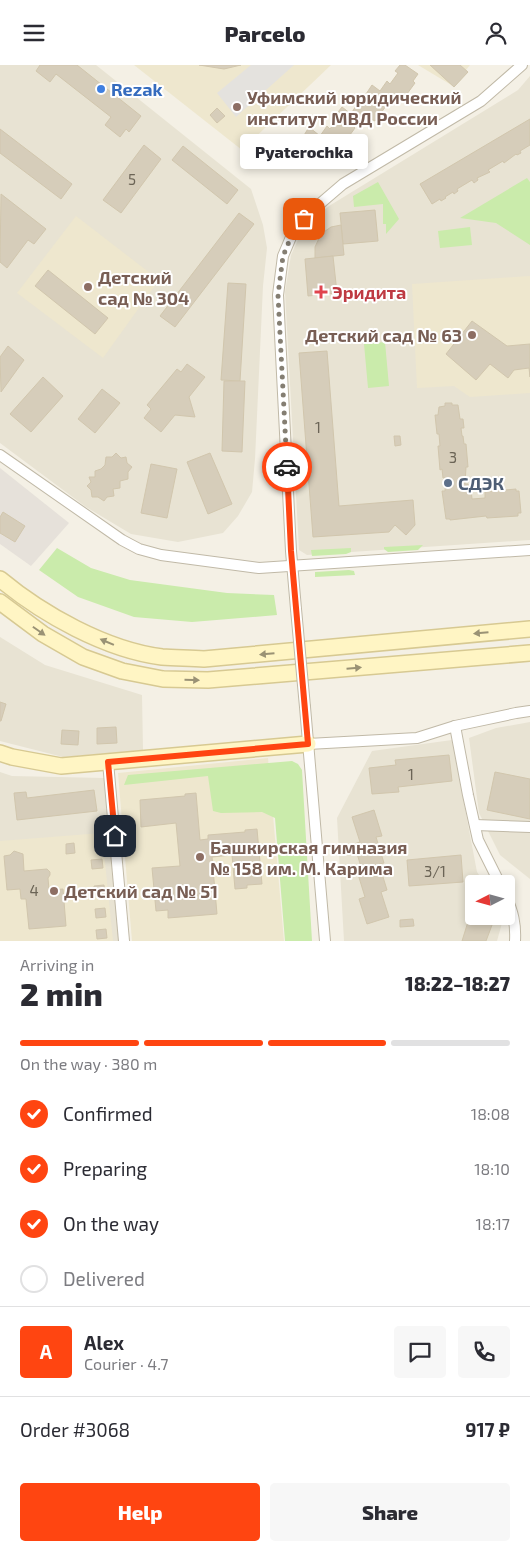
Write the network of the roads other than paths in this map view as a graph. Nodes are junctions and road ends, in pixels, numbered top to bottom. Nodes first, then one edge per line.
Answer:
1 (522, 65) edge
2 (0, 455) edge
3 (530, 550) edge
4 (293, 566) junction
5 (0, 579) edge
6 (0, 602) edge
7 (530, 629) edge
8 (530, 653) edge
9 (530, 711) edge
10 (455, 726) junction
11 (308, 744) junction
12 (0, 753) edge
13 (108, 762) junction
14 (475, 825) junction
15 (530, 827) edge
16 (496, 875) edge
17 (515, 921) edge
18 (124, 941) edge
19 (325, 941) edge
20 (514, 941) edge

1 - 4 street
2 - 4 street
3 - 4 street
4 - 11 street, bridge
7 -> 5 main road
6 -> 8 main road
9 - 10 street
10 - 11 street
10 - 14 street
11 - 13 main road
11 - 19 street
12 - 13 main road
13 - 18 street
14 - 15 street
14 - 16 street
17 - 20 street

